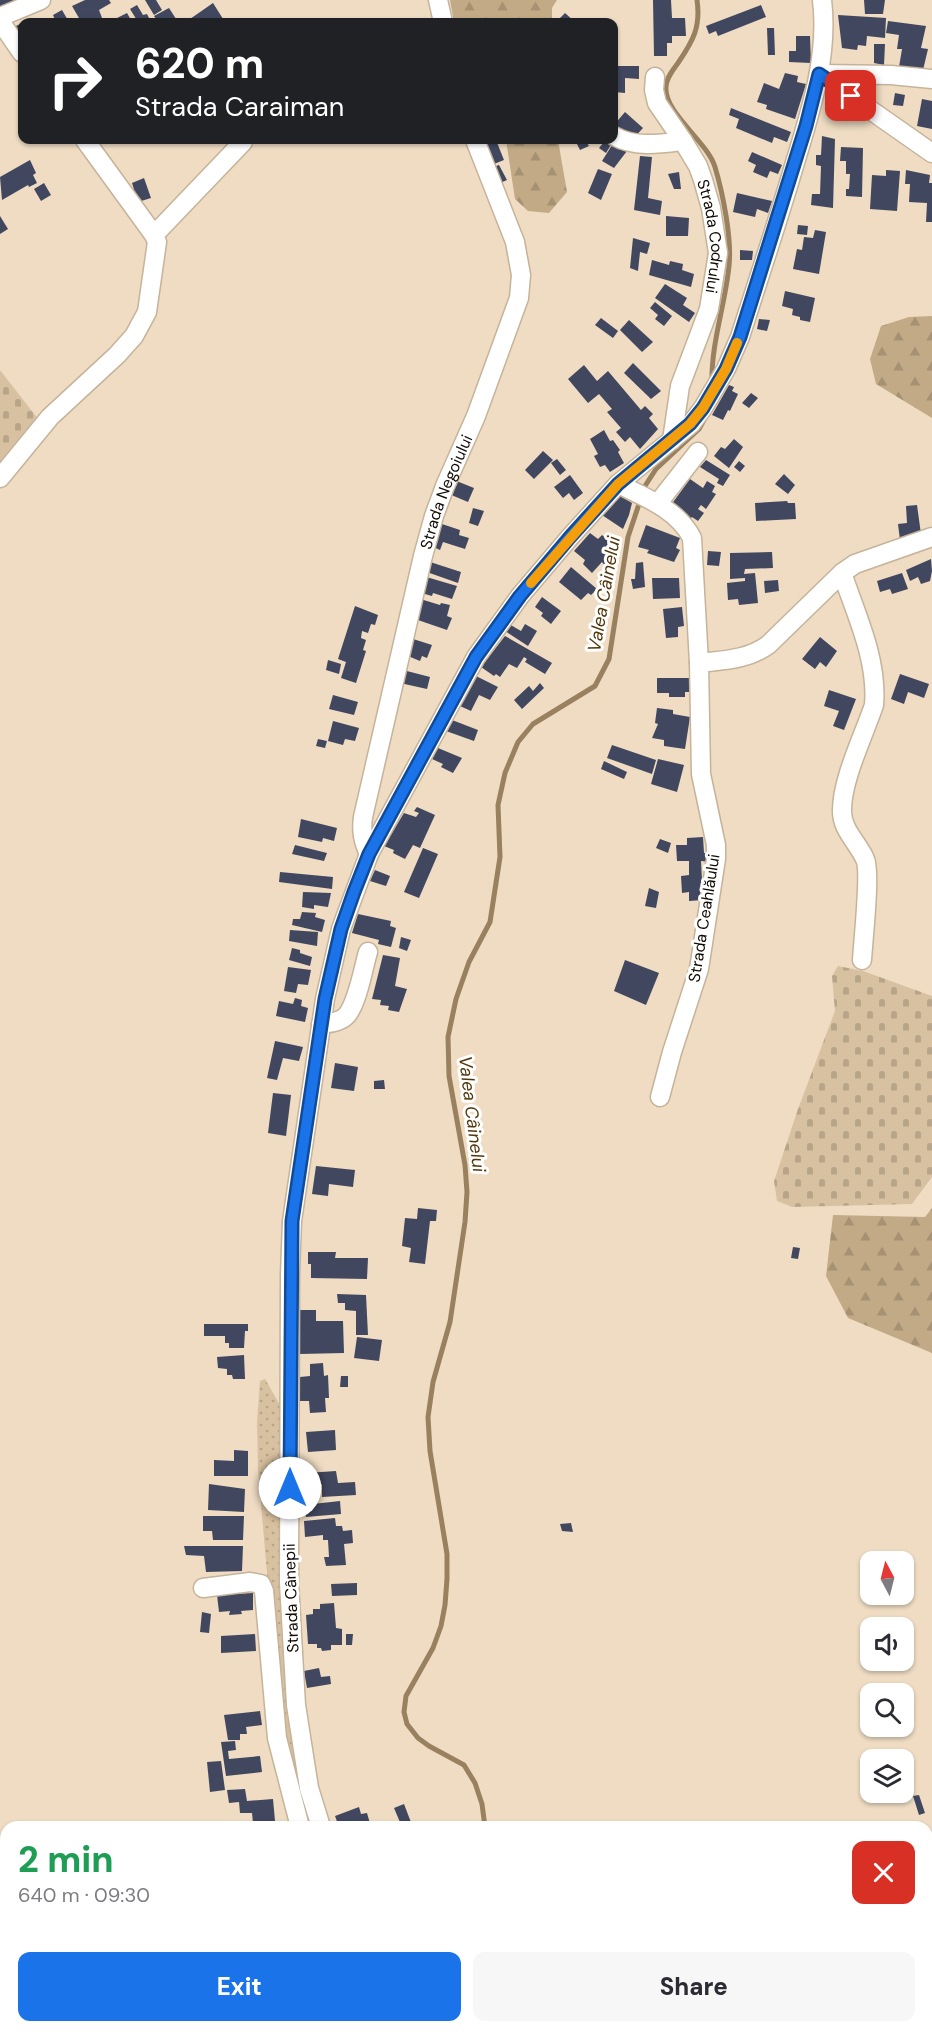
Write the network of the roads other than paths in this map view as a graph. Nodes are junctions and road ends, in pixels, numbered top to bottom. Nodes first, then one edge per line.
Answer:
1 (41, 0) edge
2 (438, 0) edge
3 (822, 0) edge
4 (442, 18) edge
5 (0, 19) edge
6 (18, 46) edge
7 (819, 74) junction
8 (655, 77) dead end
9 (932, 79) edge
10 (618, 138) edge
11 (683, 141) junction
12 (88, 144) edge
13 (241, 144) edge
14 (477, 144) edge
15 (932, 153) edge
16 (154, 235) junction
17 (672, 440) junction
18 (698, 452) dead end
19 (0, 478) edge
20 (618, 484) junction
21 (658, 503) junction
22 (932, 537) edge
23 (842, 573) junction
24 (699, 663) junction
25 (369, 854) junction
26 (368, 952) dead end
27 (862, 960) dead end
28 (321, 1024) junction
29 (660, 1097) dead end
30 (203, 1588) dead end
31 (298, 1821) edge
32 (319, 1821) edge

1 - 5 street
2 - 4 street
3 - 7 street, Strada Cânepii
5 - 6 street
7 - 9 street
7 - 15 street
7 - 17 street, Strada Cânepii
8 - 11 street, Strada Codrului
10 - 11 street
11 - 17 street, Strada Codrului
12 - 16 street
13 - 16 street
14 - 25 street, Strada Negoiului
16 - 19 street
17 - 20 street, Strada Cânepii
18 - 21 street
20 - 21 street, Strada Ceahlăului
20 - 25 street, Strada Cânepii
21 - 24 street, Strada Ceahlăului
22 - 23 street
23 - 24 street
23 - 27 street
24 - 29 street, Strada Ceahlăului
25 - 28 street, Strada Cânepii
26 - 28 street
28 - 32 street, Strada Cânepii
30 - 31 street

